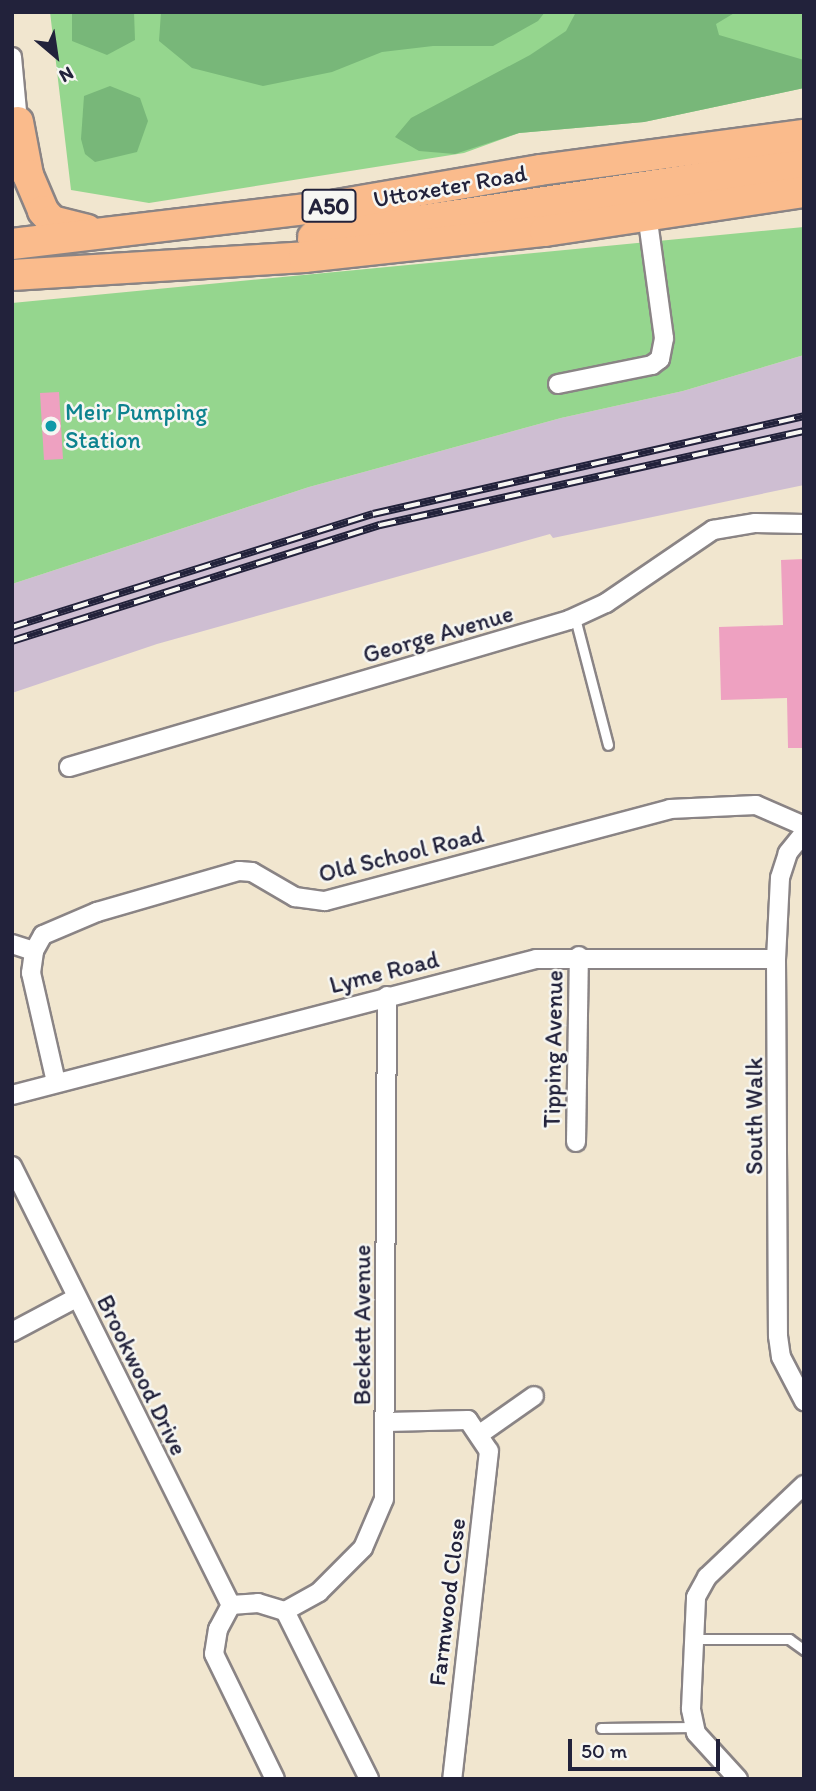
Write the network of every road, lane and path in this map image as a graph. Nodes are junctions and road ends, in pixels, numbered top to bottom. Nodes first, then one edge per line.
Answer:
1 (12, 57) edge
2 (19, 121) junction
3 (804, 135) edge
4 (804, 163) edge
5 (12, 173) edge
6 (804, 192) edge
7 (634, 217) junction
8 (116, 234) junction
9 (12, 244) edge
10 (138, 264) junction
11 (12, 275) edge
12 (558, 384) dead end
13 (804, 524) edge
14 (575, 618) junction
15 (608, 745) dead end
16 (69, 767) dead end
17 (804, 826) edge
18 (804, 833) edge
19 (12, 944) edge
20 (34, 951) junction
21 (579, 957) junction
22 (776, 960) junction
23 (387, 996) junction
24 (56, 1082) junction
25 (12, 1095) edge
26 (576, 1142) dead end
27 (12, 1166) edge
28 (76, 1298) junction
29 (12, 1332) edge
30 (534, 1396) dead end
31 (804, 1401) edge
32 (387, 1422) junction
33 (480, 1434) junction
34 (804, 1485) edge
35 (231, 1605) junction
36 (285, 1611) junction
37 (694, 1639) junction
38 (804, 1650) edge
39 (695, 1727) junction
40 (601, 1728) dead end
41 (275, 1779) edge
42 (369, 1779) edge
43 (452, 1779) edge
44 (738, 1779) edge

1 - 2 street
2 - 5 highway
2 - 8 highway
3 - 8 highway, Uttoxeter Road / A50
4 - 10 highway, A50
6 - 7 highway
7 - 10 highway
7 - 12 street
8 - 9 highway, Uttoxeter Road / A50
10 - 11 highway, A50
13 - 14 street, George Avenue
14 - 15 lane
14 - 16 street, George Avenue
17 - 20 street, Old School Road
18 - 22 street, South Walk
19 - 20 street
20 - 24 street
21 - 22 street, Lyme Road
21 - 23 street, Lyme Road
21 - 26 street, Tipping Avenue
22 - 31 street, South Walk
23 - 24 street, Lyme Road
23 - 32 street, Beckett Avenue
24 - 25 street, Lyme Road
27 - 28 street, Brookwood Drive
28 - 29 street
28 - 35 street, Brookwood Drive
30 - 33 street
32 - 33 street
32 - 36 street, Beckett Avenue
33 - 43 street, Farmwood Close
34 - 37 street
35 - 36 street
35 - 41 street
36 - 42 street
37 - 38 lane
37 - 39 street
39 - 40 lane
39 - 44 street

